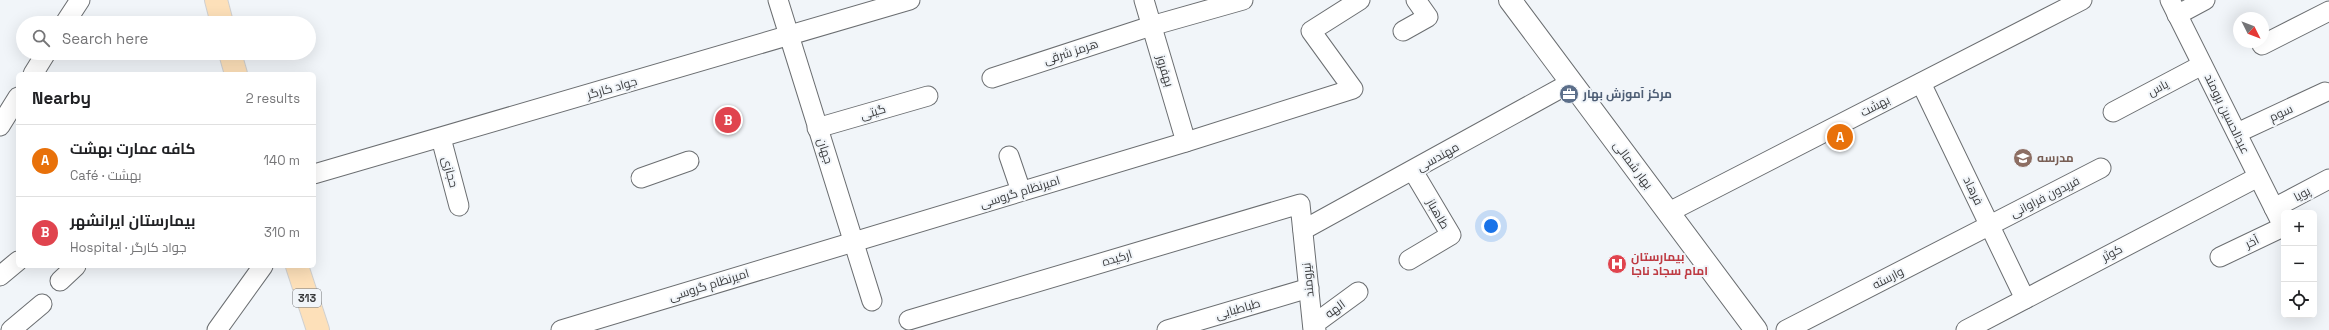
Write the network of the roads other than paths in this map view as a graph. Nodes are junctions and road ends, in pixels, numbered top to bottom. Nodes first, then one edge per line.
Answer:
1 (80, 0) edge
2 (216, 0) edge
3 (778, 0) edge
4 (910, 0) edge
5 (1144, 0) edge
6 (1243, 0) edge
7 (1360, 0) edge
8 (1416, 0) edge
9 (1510, 0) edge
10 (2082, 0) edge
11 (2205, 0) edge
12 (2174, 7) edge
13 (2329, 11) edge
14 (70, 16) edge
15 (220, 16) edge
16 (1151, 26) junction
17 (1404, 31) dead end
18 (788, 37) junction
19 (2269, 41) edge
20 (42, 60) edge
21 (232, 60) edge
22 (2202, 65) junction
23 (34, 72) edge
24 (235, 72) edge
25 (992, 78) dead end
26 (1572, 82) junction
27 (1921, 83) junction
28 (2325, 92) dead end
29 (928, 96) dead end
30 (16, 100) edge
31 (2113, 112) dead end
32 (0, 126) edge
33 (817, 128) junction
34 (2237, 133) junction
35 (441, 138) junction
36 (1186, 142) junction
37 (1009, 156) dead end
38 (689, 160) dead end
39 (2101, 168) dead end
40 (1413, 171) junction
41 (316, 173) edge
42 (2258, 177) junction
43 (641, 178) dead end
44 (2329, 179) edge
45 (1021, 191) junction
46 (459, 206) dead end
47 (2274, 208) junction
48 (1669, 212) junction
49 (2281, 222) edge
50 (1990, 225) junction
51 (2281, 229) edge
52 (1303, 230) junction
53 (853, 241) junction
54 (2220, 257) dead end
55 (1409, 260) dead end
56 (16, 263) edge
57 (74, 268) edge
58 (262, 268) edge
59 (298, 268) edge
60 (0, 276) edge
61 (60, 281) dead end
62 (1309, 288) junction
63 (1358, 292) dead end
64 (2026, 299) junction
65 (872, 301) dead end
66 (42, 304) dead end
67 (909, 320) dead end
68 (1314, 328) edge
69 (11, 330) edge
70 (217, 330) edge
71 (318, 330) edge
72 (561, 330) edge
73 (1167, 330) edge
74 (1756, 330) edge
75 (1786, 330) edge
76 (1966, 330) edge

1 - 14 street
2 - 15 main road
3 - 18 street, جهان
4 - 18 street, جواد کارگر
5 - 16 street, بهفروز
6 - 16 street, هرمز شرقی
7 - 36 street, امیرنظام گروسی
8 - 17 street
9 - 26 main road, بهار شمالی
10 - 27 street, بهشت
11 - 12 street
12 - 22 street, عبدالحسین برومند
13 - 19 street
16 - 25 street, هرمز شرقی
16 - 36 street, بهفروز
18 - 33 street, جهان
18 - 35 street, جواد کارگر
20 - 23 street
21 - 24 main road
22 - 31 street, یاس
22 - 34 street, عبدالحسین برومند
26 - 40 street, مهندسی
26 - 48 main road, بهار شمالی
27 - 48 street, بهشت
27 - 50 street, فرهاد
28 - 34 street, سوم
29 - 33 street, گیتی
30 - 32 street
33 - 53 street, جهان
34 - 42 street, عبدالحسین برومند
35 - 41 street, جواد کارگر
35 - 46 street, حجازی
36 - 45 street, امیرنظام گروسی
37 - 45 street
38 - 43 street
39 - 50 street, فریدون فراوانی
40 - 52 street, مهندسی
40 - 55 street, طاهباز
42 - 47 street, عبدالحسین برومند
42 - 64 street, کوثر
44 - 47 street, پویا
45 - 53 street, امیرنظام گروسی
47 - 49 street, عبدالحسین برومند
48 - 74 main road, بهار شمالی
50 - 64 street, فرهاد
50 - 75 street, وارسته
51 - 54 street, آخر
52 - 62 street, نیرومند
52 - 67 street, ارکیده
53 - 65 street, جهان
53 - 72 street, امیرنظام گروسی
56 - 60 street
57 - 61 street
58 - 70 street
59 - 71 main road, 313
62 - 68 street, نیرومند
62 - 73 street, طباطبایی
63 - 68 street, الهه
64 - 76 street, کوثر
66 - 69 street

